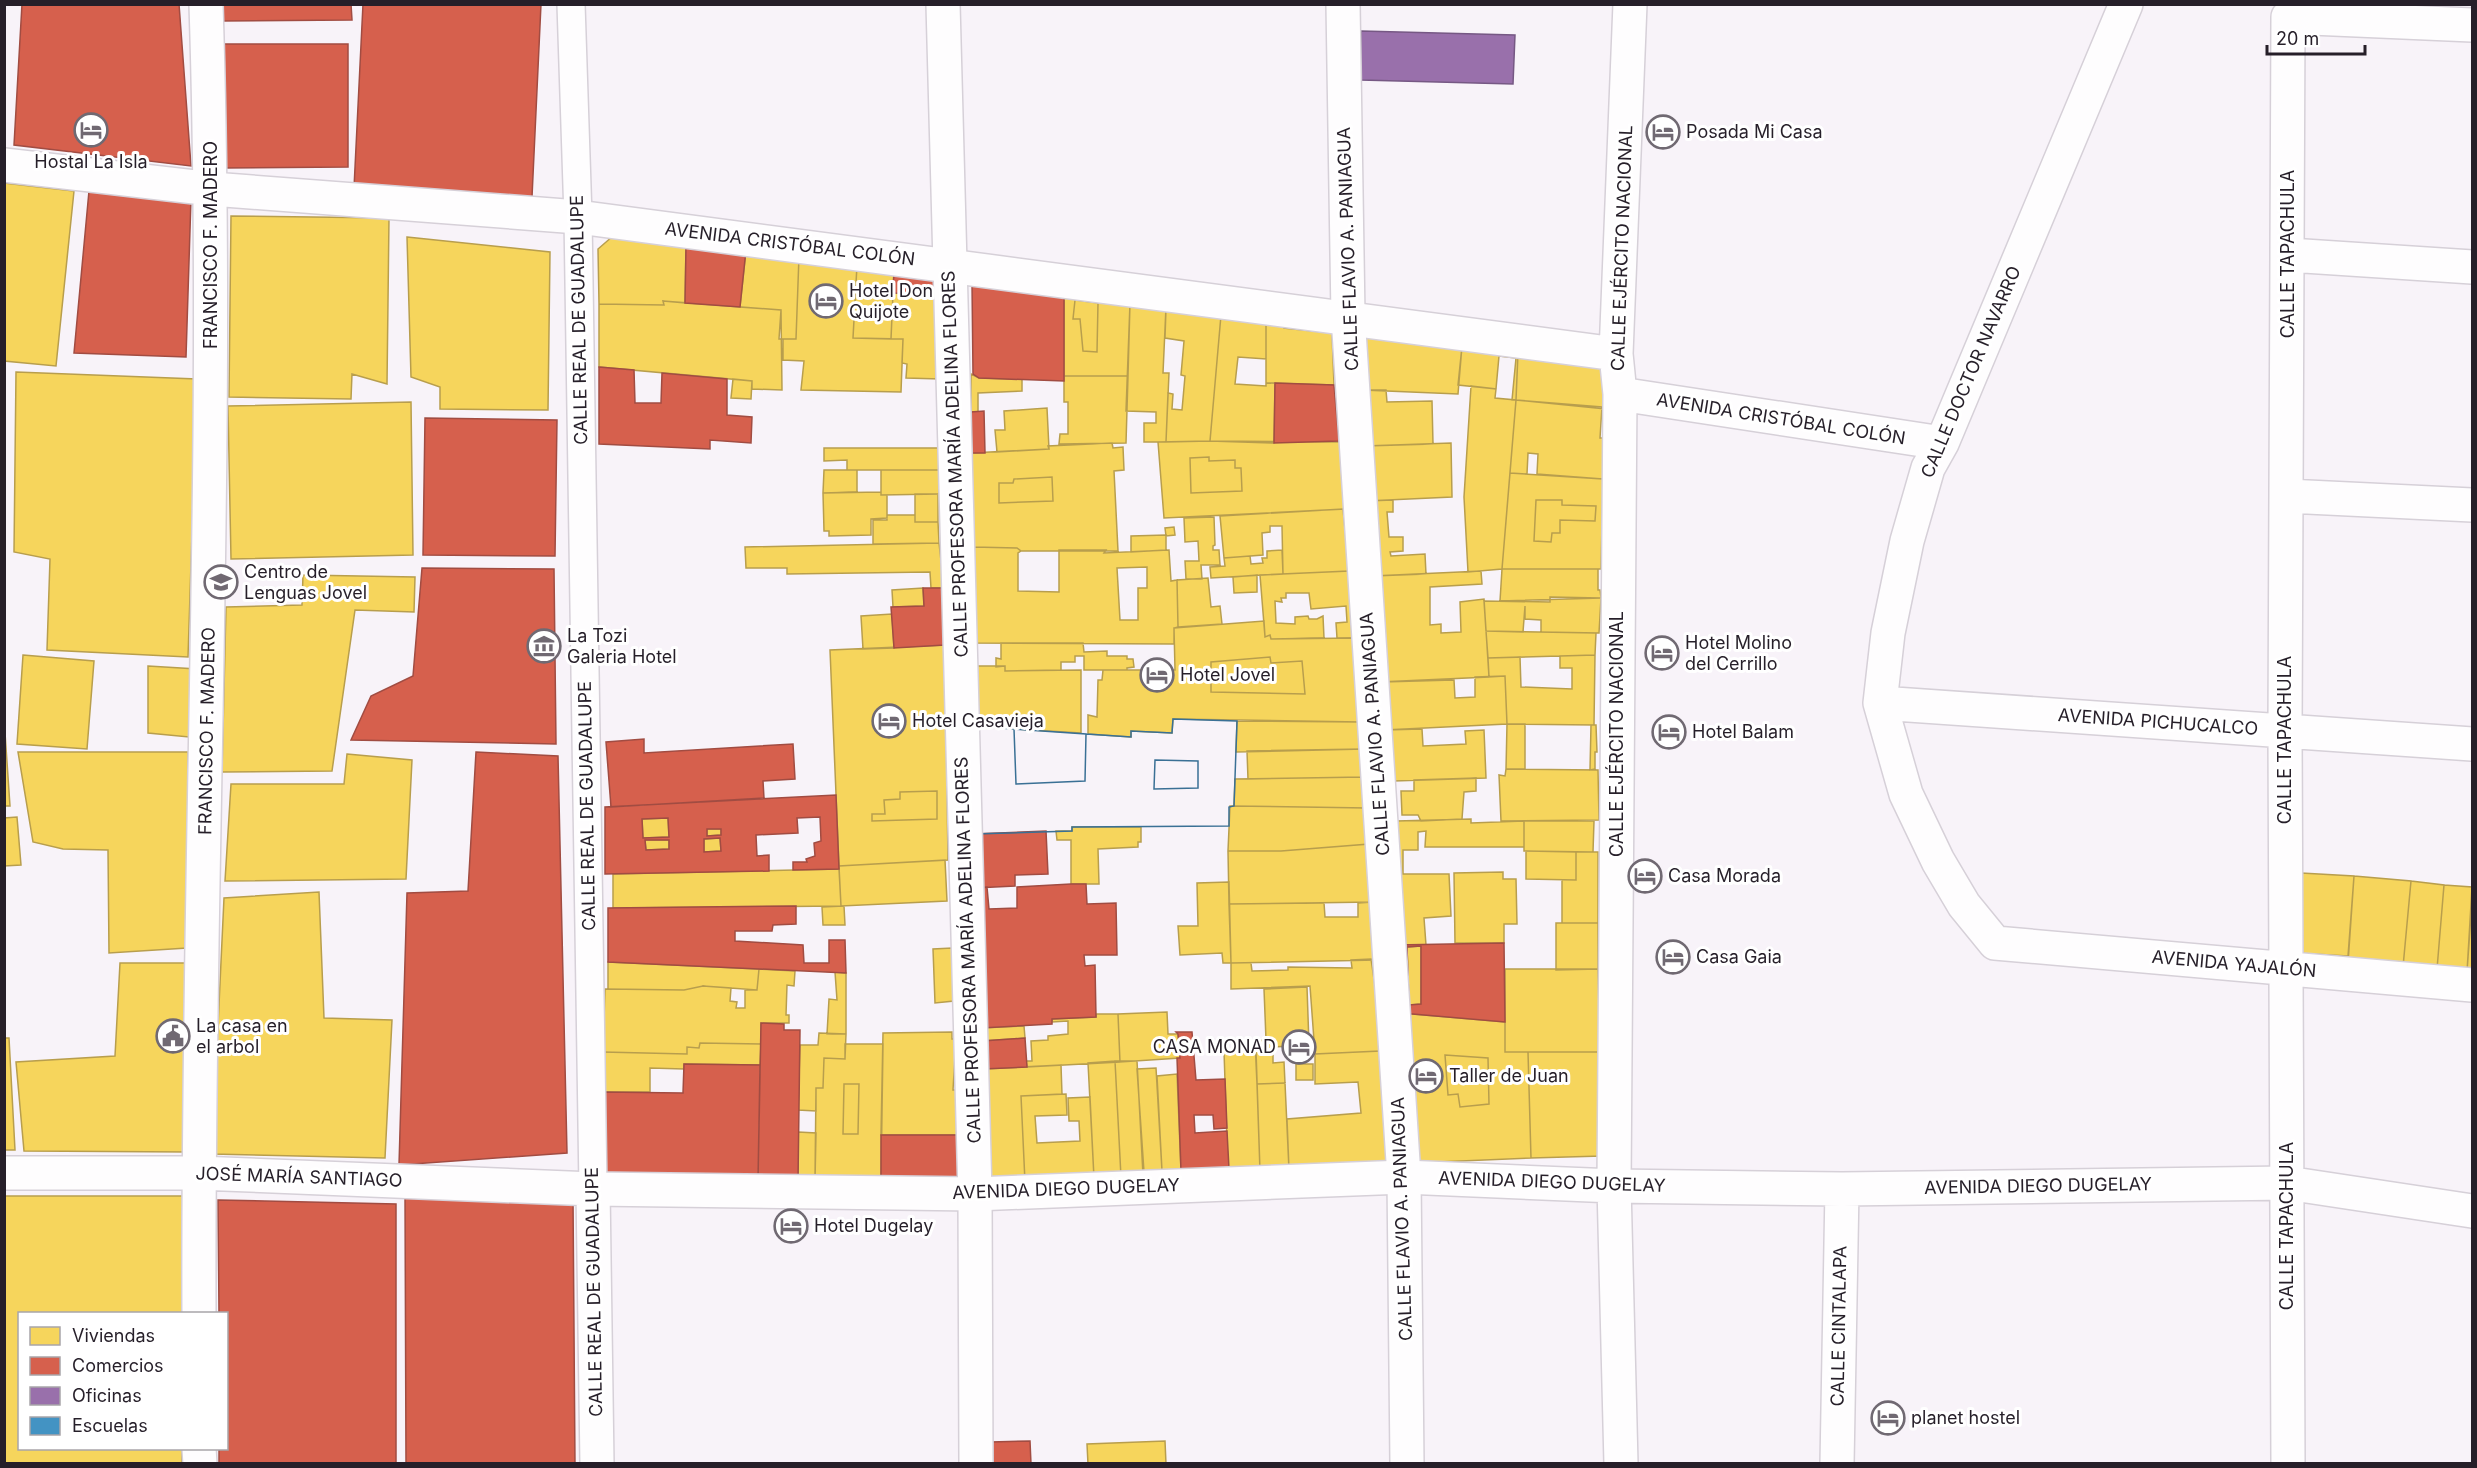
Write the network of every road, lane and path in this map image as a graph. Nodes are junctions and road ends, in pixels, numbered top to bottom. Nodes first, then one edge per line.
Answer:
1 (206, 4) edge
2 (571, 4) edge
3 (943, 4) edge
4 (1343, 4) edge
5 (1630, 4) edge
6 (2126, 4) edge
7 (2472, 25) edge
8 (4, 165) edge
9 (212, 189) junction
10 (578, 217) junction
11 (2289, 255) junction
12 (950, 264) junction
13 (2472, 267) edge
14 (1348, 316) junction
15 (1616, 354) junction
16 (1620, 394) junction
17 (1942, 443) junction
18 (2288, 496) junction
19 (2472, 506) edge
20 (1880, 703) junction
21 (2285, 731) junction
22 (2472, 744) edge
23 (1995, 943) joint
24 (2285, 969) junction
25 (2472, 985) edge
26 (4, 1173) edge
27 (198, 1173) junction
28 (1404, 1177) junction
29 (2287, 1183) junction
30 (1614, 1185) junction
31 (593, 1189) junction
32 (1842, 1189) junction
33 (975, 1194) junction
34 (2472, 1211) edge
35 (199, 1312) edge
36 (597, 1464) edge
37 (976, 1464) edge
38 (1407, 1464) edge
39 (1621, 1464) edge
40 (1837, 1464) edge
41 (2288, 1464) edge

1 - 9 street, FRANCISCO F. MADERO
2 - 10 street, CALLE REAL DE GUADALUPE
3 - 12 street, CALLE PROFESORA MARÍA ADELINA FLORES
4 - 14 street, CALLE FLAVIO A. PANIAGUA
5 - 15 street, CALLE EJÉRCITO NACIONAL
6 - 17 street, CALLE DOCTOR NAVARRO
7 - 11 street, CALLE TAPACHULA
8 - 9 street, AVENIDA CRISTÓBAL COLÓN
9 - 10 street, AVENIDA CRISTÓBAL COLÓN
9 - 27 street, FRANCISCO F. MADERO
10 - 12 street, AVENIDA CRISTÓBAL COLÓN
10 - 31 street, CALLE REAL DE GUADALUPE
11 - 13 street
11 - 18 street, CALLE TAPACHULA
12 - 14 street, AVENIDA CRISTÓBAL COLÓN
12 - 33 street, CALLE PROFESORA MARÍA ADELINA FLORES
14 - 15 street, AVENIDA CRISTÓBAL COLÓN
14 - 28 street, CALLE FLAVIO A. PANIAGUA
15 - 16 street, CALLE EJÉRCITO NACIONAL
16 - 17 street, AVENIDA CRISTÓBAL COLÓN
16 - 30 street, CALLE EJÉRCITO NACIONAL
17 - 20 street, CALLE DOCTOR NAVARRO
18 - 19 street
18 - 21 street, CALLE TAPACHULA
20 - 21 street, AVENIDA PICHUCALCO
20 - 23 street, CALLE DOCTOR NAVARRO
21 - 22 street, AVENIDA PICHUCALCO
21 - 24 street, CALLE TAPACHULA
23 - 24 street, AVENIDA YAJALÓN
24 - 25 street, AVENIDA YAJALÓN
24 - 29 street, CALLE TAPACHULA
26 - 27 street, JOSÉ MARÍA SANTIAGO
27 - 31 street, JOSÉ MARÍA SANTIAGO
27 - 35 street, FRANCISCO F. MADERO
28 - 30 street, AVENIDA DIEGO DUGELAY
28 - 33 street, AVENIDA DIEGO DUGELAY
28 - 38 street, CALLE FLAVIO A. PANIAGUA
29 - 32 street, AVENIDA DIEGO DUGELAY
29 - 34 street, AVENIDA DIEGO DUGELAY
29 - 41 street, CALLE TAPACHULA
30 - 32 street, AVENIDA DIEGO DUGELAY
30 - 39 street, CALLE EJÉRCITO NACIONAL
31 - 33 street, AVENIDA DIEGO DUGELAY
31 - 36 street, CALLE REAL DE GUADALUPE
32 - 40 street, CALLE CINTALAPA
33 - 37 street, CALLE PROFESORA MARÍA ADELINA FLORES

